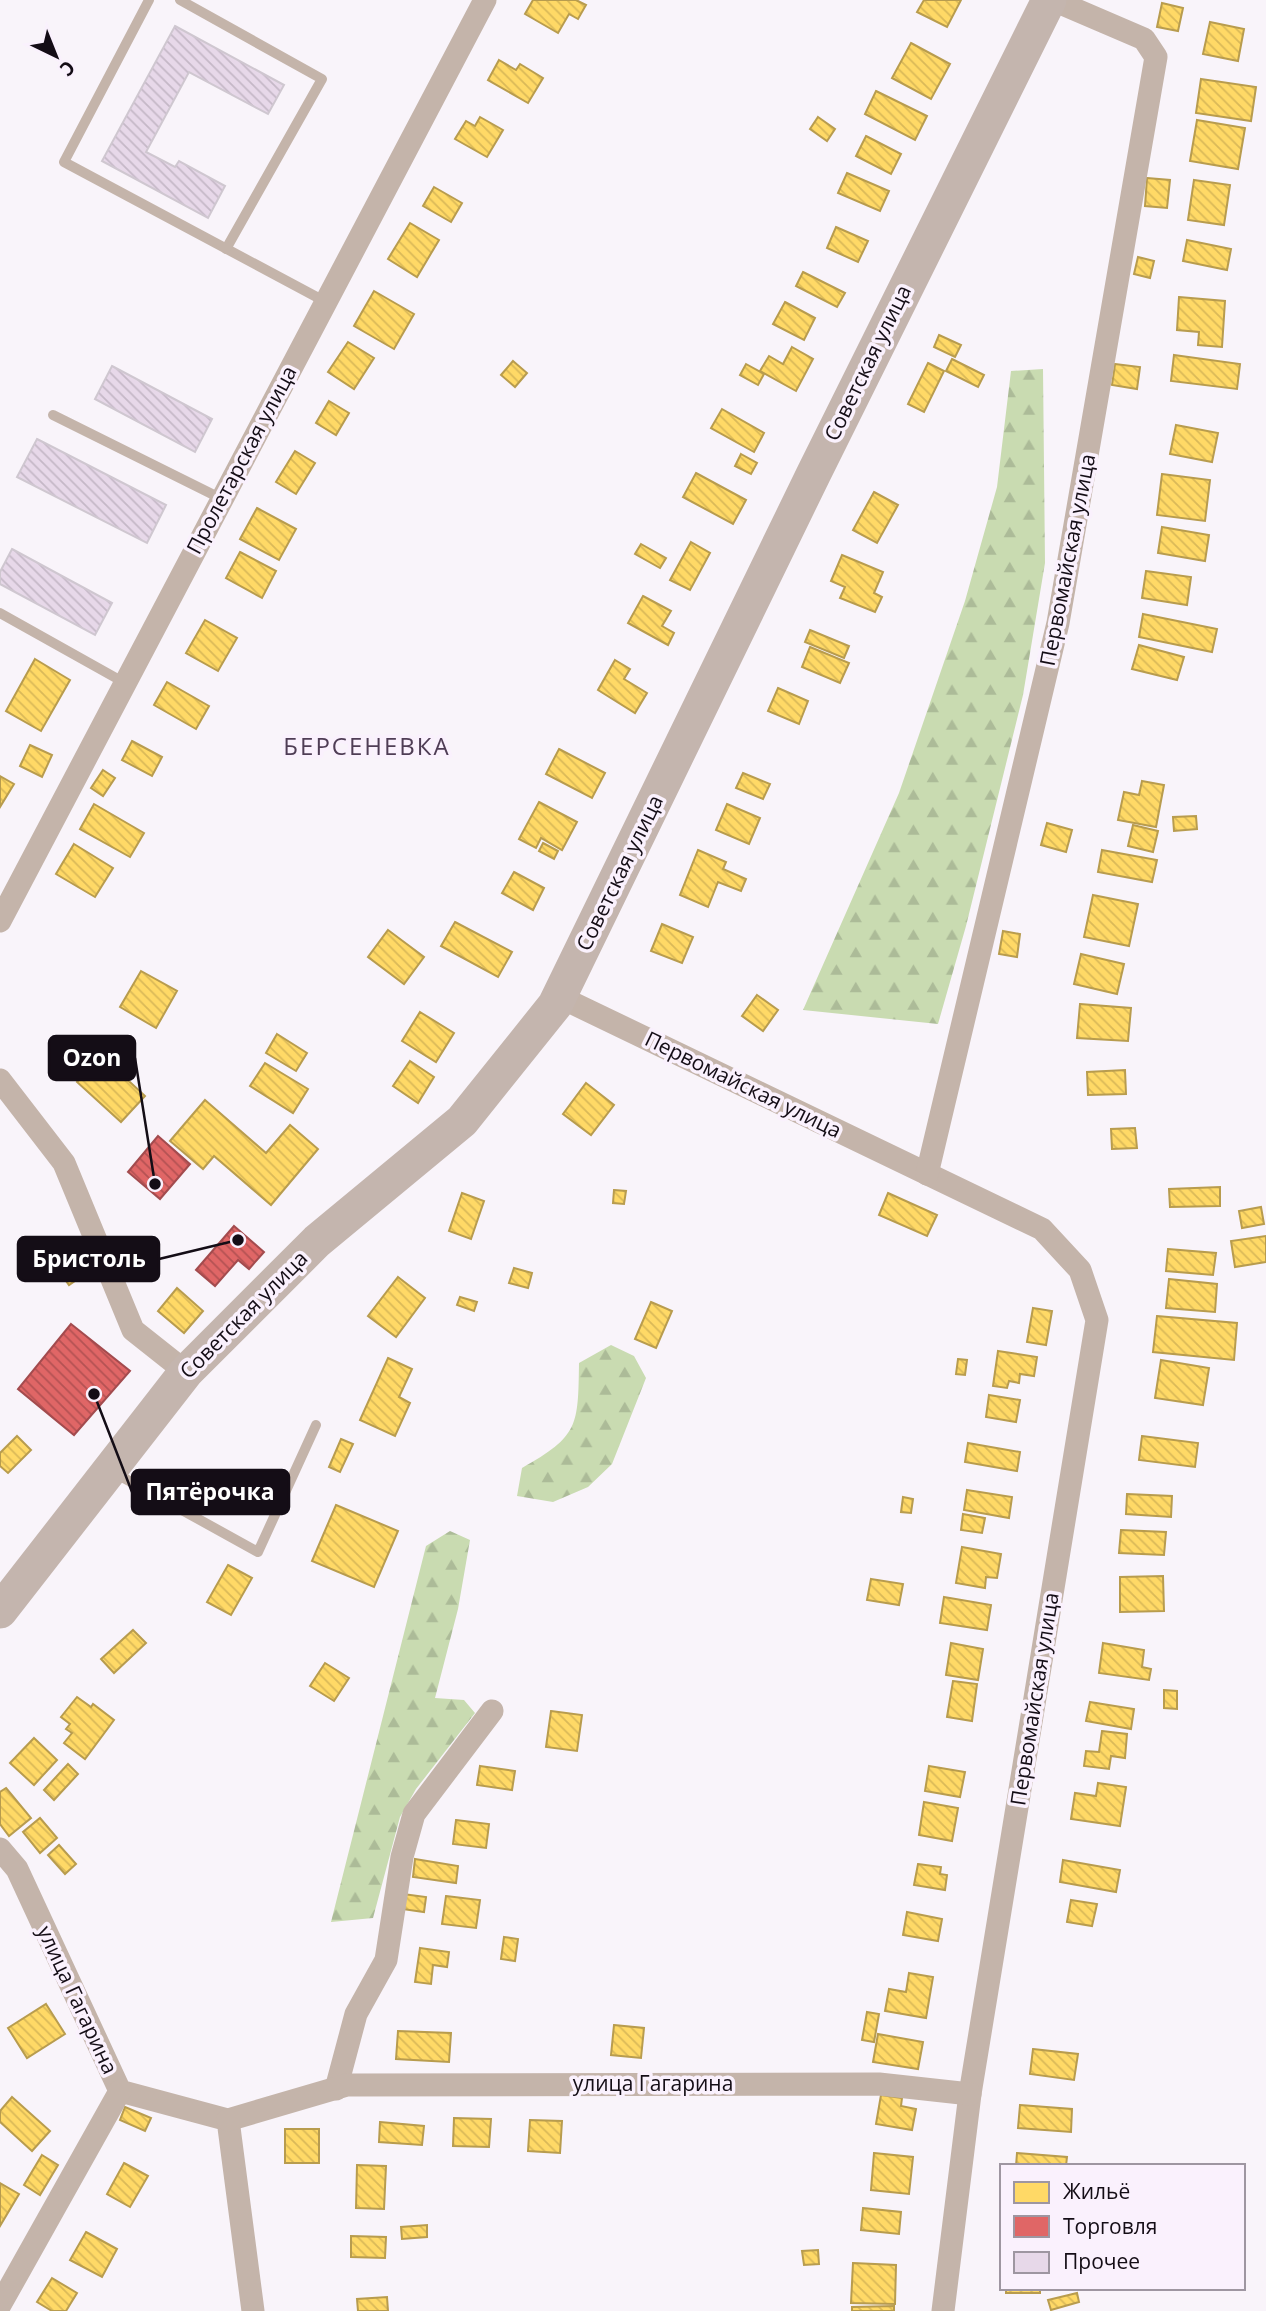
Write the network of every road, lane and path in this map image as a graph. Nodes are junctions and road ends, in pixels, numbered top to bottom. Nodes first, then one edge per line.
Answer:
1 (149, 0) edge
2 (180, 0) edge
3 (485, 0) edge
4 (1051, 0) edge
5 (226, 249) junction
6 (326, 302) junction
7 (53, 415) dead end
8 (222, 499) junction
9 (0, 612) edge
10 (125, 683) junction
11 (0, 921) edge
12 (560, 997) junction
13 (0, 1080) edge
14 (927, 1174) junction
15 (186, 1372) junction
16 (316, 1425) dead end
17 (110, 1471) junction
18 (0, 1611) edge
19 (492, 1711) dead end
20 (0, 1849) edge
21 (336, 2089) junction
22 (120, 2091) junction
23 (970, 2094) junction
24 (228, 2120) junction
25 (0, 2305) edge
26 (253, 2311) edge
27 (943, 2311) edge

1 - 5 lane
2 - 5 lane
3 - 6 street, Пролетарская улица
4 - 12 main road, Советская улица
4 - 14 street, Первомайская улица
5 - 6 lane
6 - 8 street, Пролетарская улица
7 - 8 lane
8 - 10 street, Пролетарская улица
9 - 10 lane
10 - 11 street, Пролетарская улица
12 - 14 street, Первомайская улица
12 - 15 main road, Советская улица
13 - 15 street
14 - 23 street, Первомайская улица
15 - 17 main road, Советская улица
16 - 17 lane
17 - 18 main road, Советская улица
19 - 21 street
20 - 22 street, улица Гагарина
21 - 23 street, улица Гагарина
21 - 24 street, улица Гагарина
22 - 24 street, улица Гагарина
22 - 25 street
23 - 27 street, Первомайская улица
24 - 26 street

